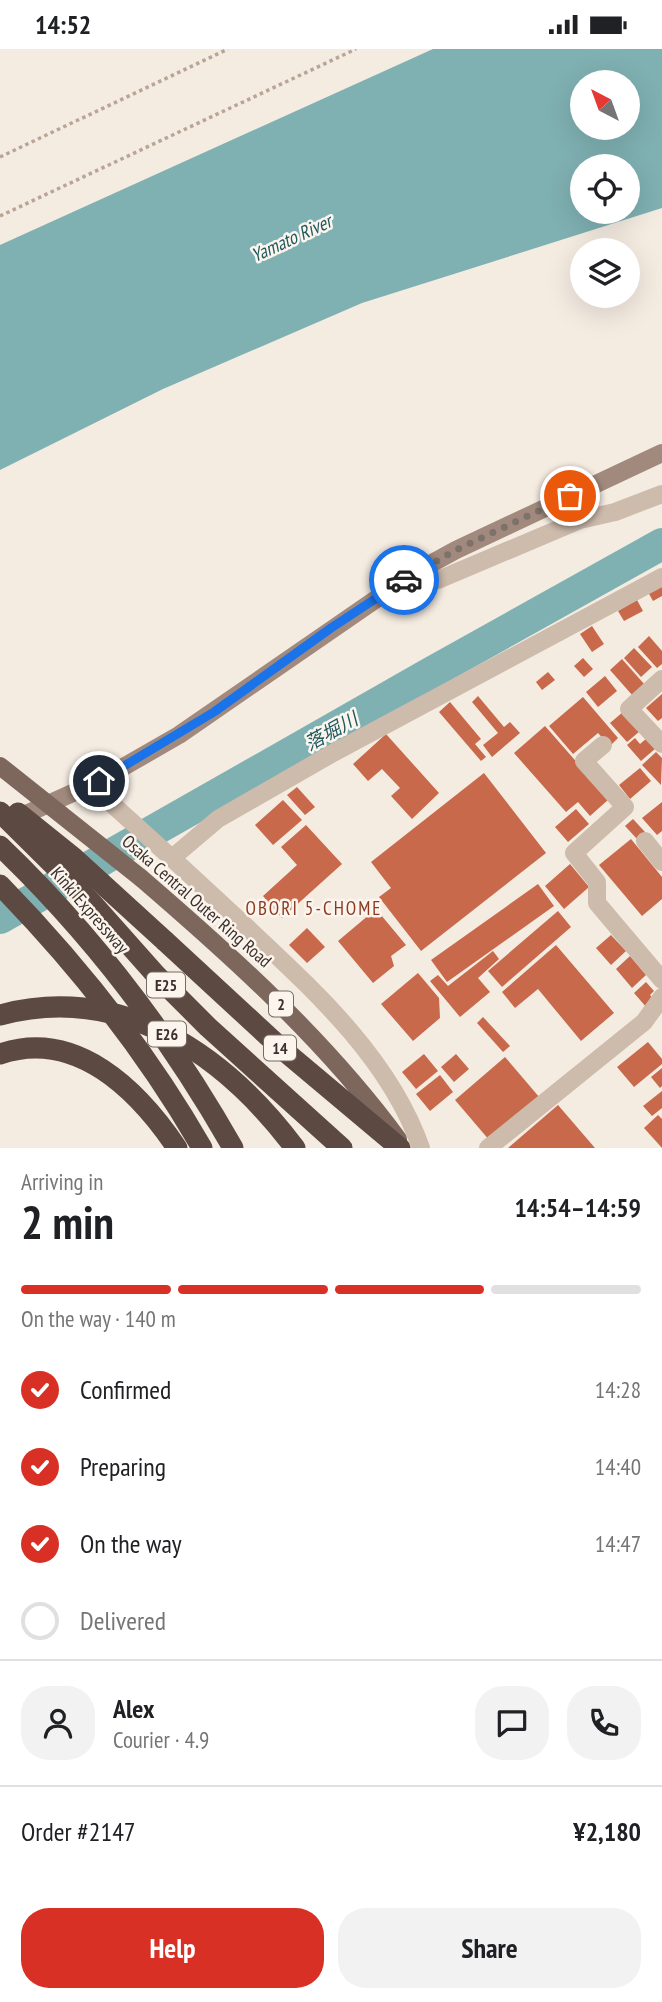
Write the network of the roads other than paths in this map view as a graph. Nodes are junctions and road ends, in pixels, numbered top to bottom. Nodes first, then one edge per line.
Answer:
1 (662, 453) edge
2 (662, 494) edge
3 (414, 573) junction
4 (662, 577) edge
5 (662, 679) edge
6 (662, 744) edge
7 (603, 745) dead end
8 (0, 766) edge
9 (99, 781) junction
10 (0, 799) edge
11 (0, 812) edge
12 (0, 826) edge
13 (645, 841) dead end
14 (0, 846) edge
15 (166, 853) junction
16 (662, 862) edge
17 (0, 885) edge
18 (662, 980) edge
19 (662, 997) edge
20 (0, 1015) edge
21 (0, 1054) edge
22 (177, 1148) edge
23 (202, 1148) edge
24 (233, 1148) edge
25 (295, 1148) edge
26 (342, 1148) edge
27 (402, 1148) edge
28 (421, 1148) edge
29 (488, 1148) edge

1 - 3 main road
2 - 3 street
3 - 9 main road
4 - 15 street
5 - 6 street
7 - 18 street
8 - 27 main road, Osaka Central Outer Ring Road / 2, bridge
9 - 12 main road
9 - 15 street
10 - 27 highway, 14, bridge
11 - 26 highway, E25, bridge
13 - 16 street
14 - 24 highway, Kinki Expressway / E26
15 - 28 street
17 - 23 highway, E26
19 - 29 street
20 - 25 highway, E26, bridge
21 - 22 highway

